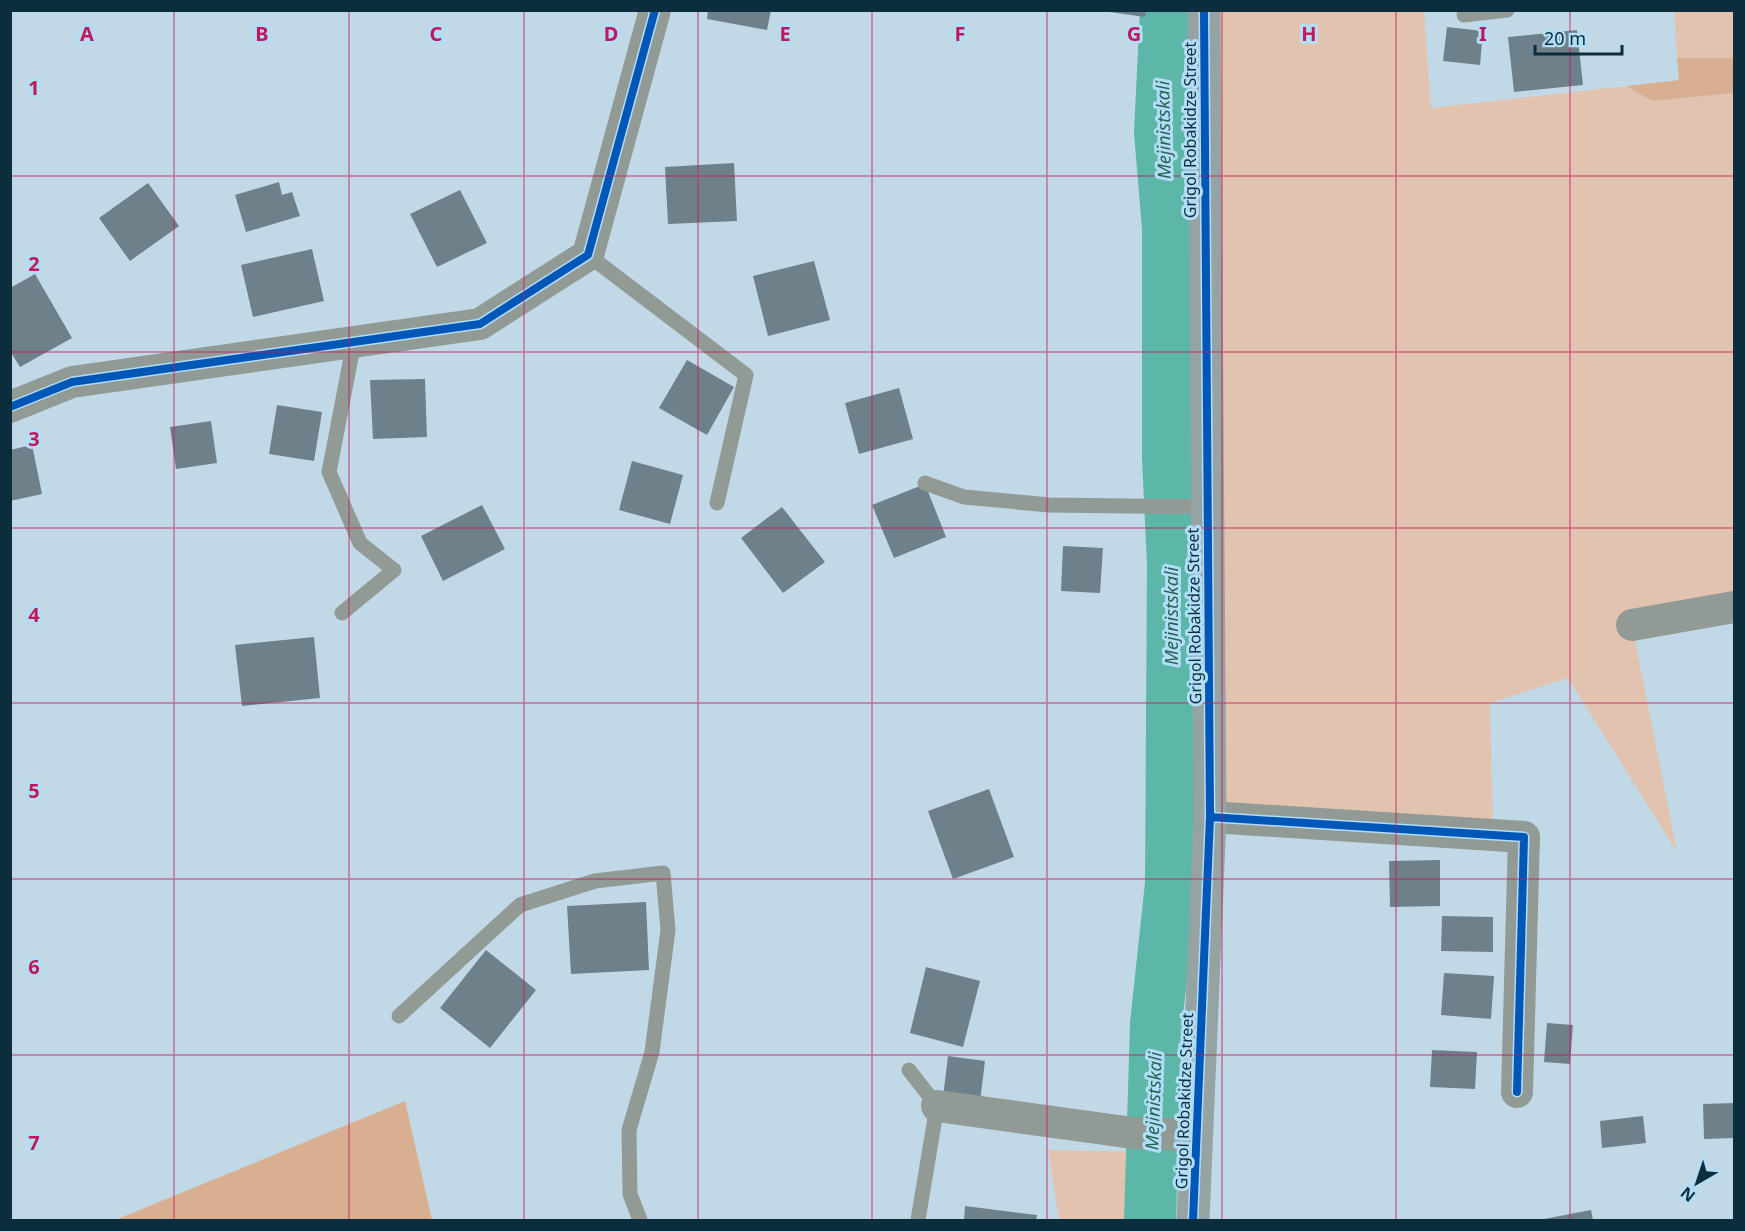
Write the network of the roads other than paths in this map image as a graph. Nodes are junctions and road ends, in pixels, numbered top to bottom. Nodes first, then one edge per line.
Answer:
1 (655, 10) edge
2 (1204, 10) edge
3 (1508, 10) edge
4 (1464, 15) dead end
5 (588, 255) junction
6 (354, 342) junction
7 (10, 407) edge
8 (925, 483) dead end
9 (717, 503) dead end
10 (1197, 507) junction
11 (1734, 607) edge
12 (342, 613) dead end
13 (1632, 625) dead end
14 (1210, 817) junction
15 (399, 1016) dead end
16 (909, 1070) dead end
17 (1517, 1092) dead end
18 (937, 1106) junction
19 (1188, 1135) junction
20 (640, 1221) edge
21 (918, 1221) edge
22 (1193, 1221) edge

1 - 5 street
2 - 10 street, Grigol Robakidze Street
3 - 4 lane
5 - 6 street
5 - 9 lane
6 - 7 street
6 - 12 lane
8 - 10 lane
10 - 14 street, Grigol Robakidze Street
11 - 13 street
14 - 17 street
14 - 19 street, Grigol Robakidze Street
15 - 20 lane
16 - 18 lane
18 - 19 street
18 - 21 lane
19 - 22 street, Grigol Robakidze Street

